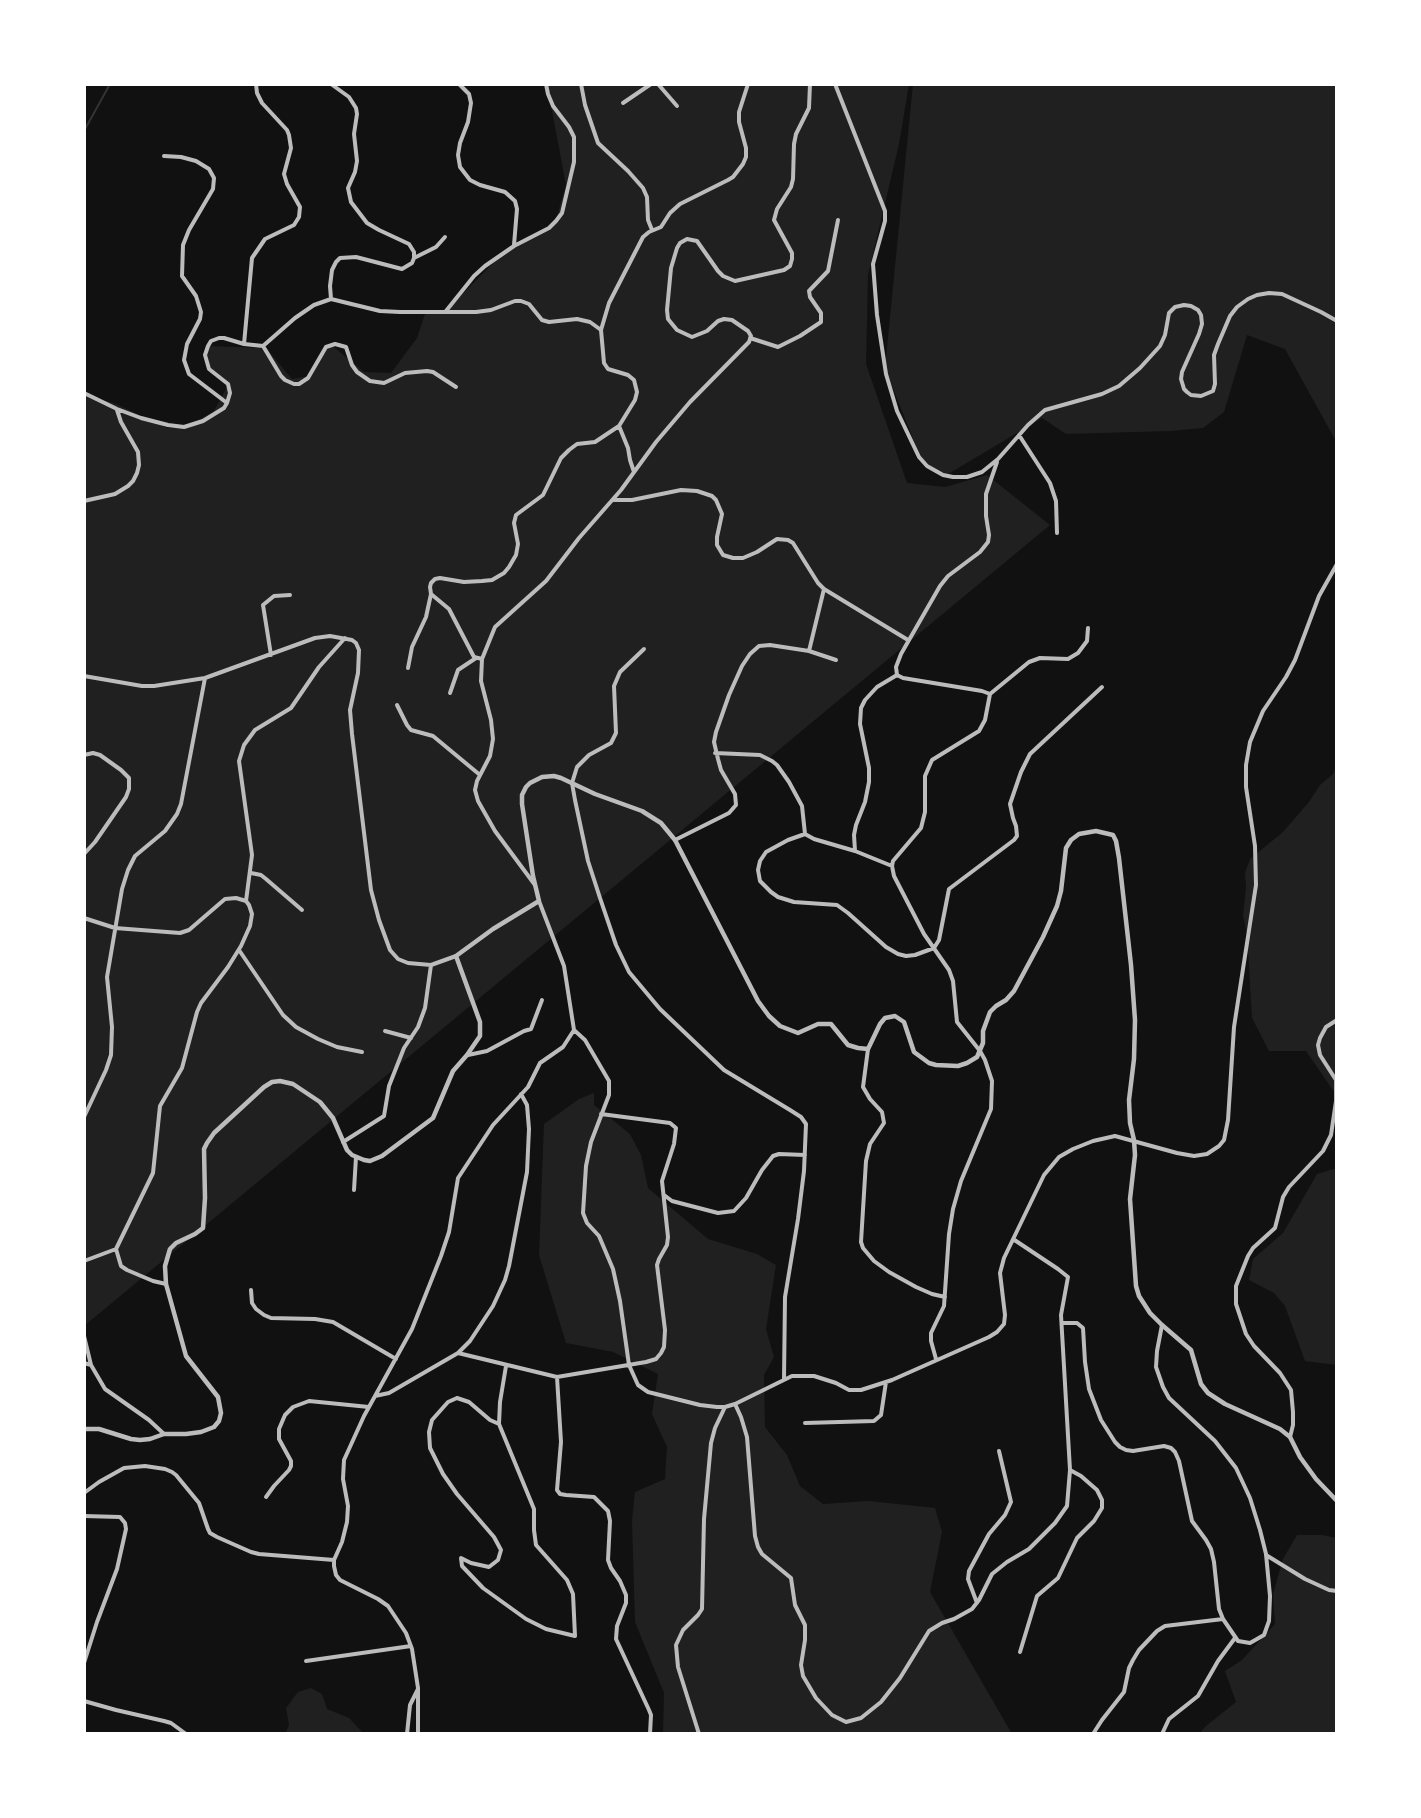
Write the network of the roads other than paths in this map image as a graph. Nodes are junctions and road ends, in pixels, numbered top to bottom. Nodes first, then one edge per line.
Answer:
1 (256, 84) edge
2 (331, 84) edge
3 (459, 84) edge
4 (546, 84) edge
5 (581, 84) edge
6 (651, 84) edge
7 (658, 84) edge
8 (748, 84) edge
9 (810, 84) edge
10 (835, 84) edge
11 (623, 103) dead end
12 (677, 106) dead end
13 (164, 156) dead end
14 (838, 220) dead end
15 (652, 230) junction
16 (445, 237) dead end
17 (514, 246) junction
18 (414, 258) junction
19 (331, 299) junction
20 (446, 311) junction
21 (1337, 321) edge
22 (601, 330) junction
23 (750, 338) junction
24 (244, 344) junction
25 (263, 346) junction
26 (456, 387) dead end
27 (84, 393) edge
28 (227, 403) junction
29 (117, 409) junction
30 (619, 426) junction
31 (1019, 435) junction
32 (998, 459) junction
33 (635, 472) junction
34 (612, 500) junction
35 (84, 501) edge
36 (1057, 533) dead end
37 (1337, 564) edge
38 (824, 590) junction
39 (432, 594) junction
40 (290, 595) dead end
41 (1088, 628) dead end
42 (345, 638) junction
43 (908, 640) junction
44 (644, 649) dead end
45 (809, 651) junction
46 (271, 655) junction
47 (476, 658) junction
48 (482, 659) junction
49 (836, 660) dead end
50 (408, 668) dead end
51 (897, 675) junction
52 (84, 676) edge
53 (205, 678) junction
54 (1102, 687) dead end
55 (450, 693) dead end
56 (990, 694) junction
57 (397, 705) dead end
58 (715, 753) junction
59 (84, 755) edge
60 (480, 776) junction
61 (572, 783) junction
62 (805, 834) junction
63 (675, 840) junction
64 (855, 851) junction
65 (84, 854) edge
66 (892, 866) junction
67 (251, 873) junction
68 (536, 887) junction
69 (246, 901) junction
70 (539, 901) junction
71 (302, 910) dead end
72 (84, 918) edge
73 (115, 928) junction
74 (934, 948) junction
75 (239, 950) junction
76 (456, 956) junction
77 (431, 965) junction
78 (542, 1000) dead end
79 (1337, 1020) edge
80 (574, 1030) junction
81 (385, 1031) dead end
82 (411, 1038) junction
83 (868, 1049) junction
84 (980, 1051) junction
85 (362, 1052) dead end
86 (467, 1055) junction
87 (521, 1094) junction
88 (601, 1114) junction
89 (84, 1117) edge
90 (1134, 1140) junction
91 (343, 1142) junction
92 (805, 1155) junction
93 (356, 1157) junction
94 (354, 1190) dead end
95 (663, 1195) junction
96 (1013, 1239) junction
97 (116, 1249) junction
98 (84, 1261) edge
99 (166, 1284) junction
100 (251, 1290) dead end
101 (945, 1297) junction
102 (1062, 1323) junction
103 (1162, 1325) junction
104 (84, 1336) edge
105 (458, 1353) junction
106 (396, 1359) junction
107 (936, 1359) junction
108 (84, 1363) edge
109 (91, 1365) junction
110 (629, 1365) junction
111 (506, 1366) junction
112 (557, 1377) junction
113 (784, 1379) junction
114 (886, 1382) junction
115 (375, 1396) junction
116 (735, 1404) junction
117 (369, 1407) junction
118 (725, 1407) junction
119 (805, 1423) dead end
120 (499, 1424) junction
121 (84, 1429) edge
122 (164, 1434) junction
123 (1290, 1437) junction
124 (999, 1451) dead end
125 (1070, 1470) junction
126 (84, 1493) edge
127 (266, 1497) dead end
128 (1337, 1501) edge
129 (84, 1516) edge
130 (1266, 1554) junction
131 (334, 1560) junction
132 (1337, 1590) edge
133 (977, 1603) junction
134 (1222, 1619) junction
135 (1235, 1638) junction
136 (411, 1646) junction
137 (1020, 1652) dead end
138 (306, 1661) dead end
139 (84, 1663) edge
140 (418, 1688) junction
141 (84, 1701) edge
142 (186, 1734) edge
143 (407, 1734) edge
144 (418, 1734) edge
145 (650, 1734) edge
146 (699, 1734) edge
147 (1093, 1734) edge
148 (1162, 1734) edge

1 - 24 street
2 - 18 street
3 - 17 street
4 - 17 street
5 - 15 street
6 - 11 street
7 - 12 street
8 - 15 street
9 - 23 street
10 - 32 street
13 - 28 street
14 - 23 street
15 - 22 street
16 - 18 street
17 - 20 street
18 - 19 street
19 - 20 street
19 - 25 street
20 - 22 street
21 - 31 street
22 - 30 street
23 - 33 street
24 - 25 street
24 - 28 street
25 - 26 street
27 - 29 street
28 - 29 street
29 - 35 street
30 - 33 street
30 - 39 street
31 - 32 street
31 - 36 street
32 - 43 street
33 - 34 street
34 - 38 street
34 - 48 street
37 - 90 street
38 - 43 street
38 - 45 street
39 - 47 street
39 - 50 street
40 - 46 street
41 - 56 street
42 - 46 street
42 - 67 street
42 - 77 street
43 - 51 street
44 - 61 street
45 - 49 street
45 - 58 street
46 - 53 street
47 - 48 street
47 - 55 street
48 - 60 street
51 - 56 street
51 - 64 street
52 - 53 street
53 - 73 street
54 - 74 street
56 - 66 street
57 - 60 street
58 - 62 street
58 - 63 street
59 - 65 street
60 - 68 street
61 - 63 street
61 - 68 street
61 - 92 street
62 - 64 street
62 - 74 street
63 - 83 street
64 - 66 street
66 - 74 street
67 - 69 street
67 - 71 street
68 - 70 street
69 - 73 street
69 - 75 street
70 - 76 street
70 - 80 street
72 - 73 street
73 - 89 street
74 - 84 street
75 - 85 street
75 - 97 street
76 - 77 street
76 - 86 street
77 - 82 street
78 - 86 street
79 - 123 street
80 - 87 street
80 - 88 street
81 - 82 street
82 - 91 street
83 - 84 street
83 - 101 street
84 - 90 street
84 - 101 street
86 - 93 street
87 - 105 street
87 - 106 street
88 - 95 street
88 - 110 street
90 - 96 street
90 - 103 street
91 - 93 street
91 - 99 street
92 - 95 street
92 - 113 street
93 - 94 street
95 - 110 street
96 - 102 street
96 - 107 street
97 - 98 street
97 - 99 street
99 - 122 street
100 - 106 street
101 - 107 street
102 - 125 street
102 - 134 street
103 - 123 street
103 - 130 street
104 - 109 street
105 - 111 street
105 - 115 street
106 - 115 street
107 - 114 street
108 - 109 street
109 - 122 street
110 - 112 street
110 - 118 street
111 - 112 street
111 - 120 street
112 - 145 street
113 - 114 street
113 - 116 street
114 - 119 street
115 - 117 street
116 - 118 street
116 - 133 street
117 - 127 street
117 - 131 street
118 - 146 street
120 - 120 street
121 - 122 street
123 - 128 street
124 - 133 street
125 - 133 street
125 - 137 street
126 - 131 street
129 - 139 street
130 - 132 street
130 - 135 street
131 - 136 street
134 - 135 street
134 - 147 street
135 - 148 street
136 - 138 street
136 - 140 street
140 - 143 street
140 - 144 street
141 - 142 street

